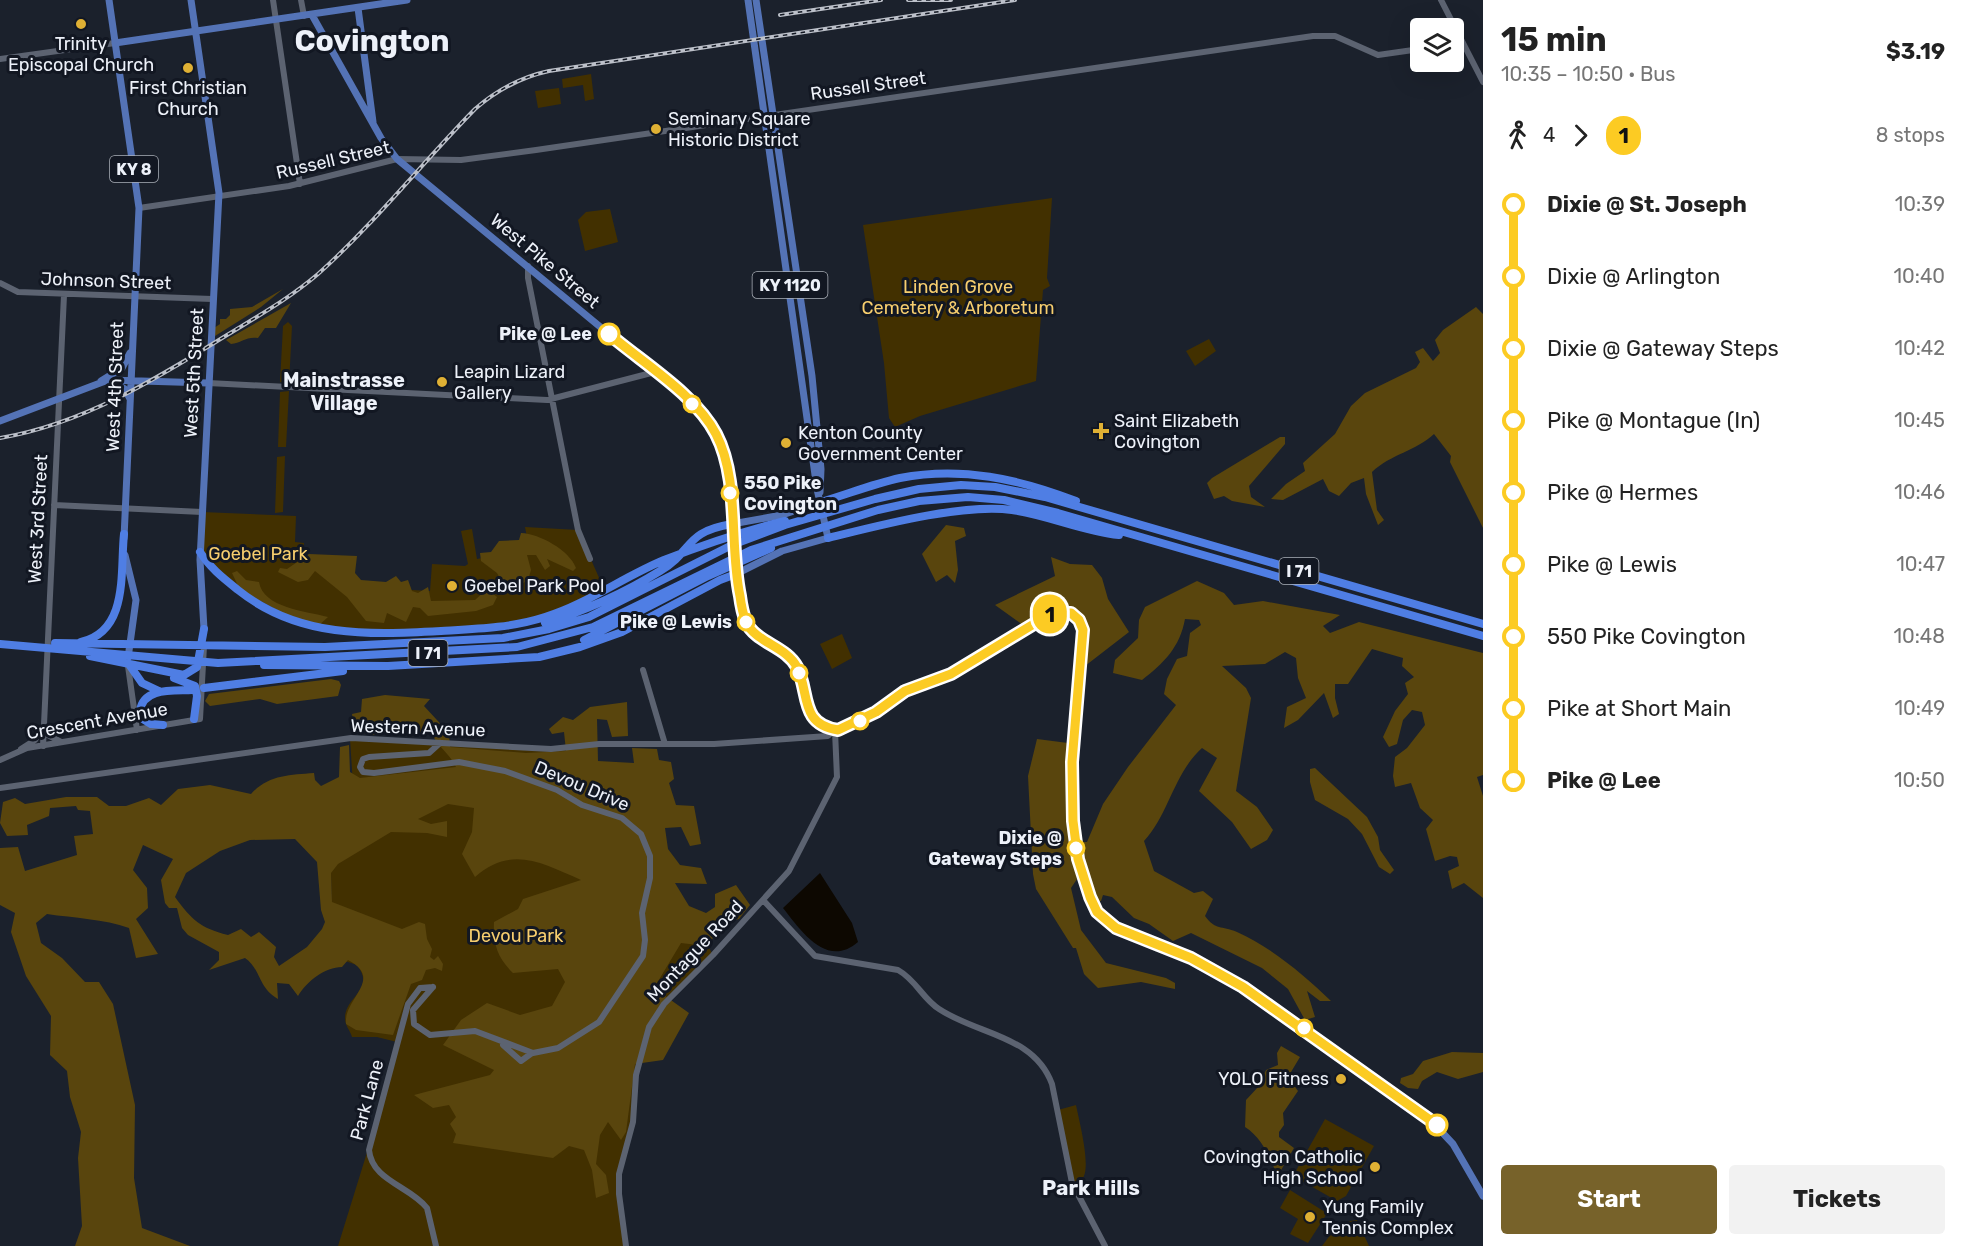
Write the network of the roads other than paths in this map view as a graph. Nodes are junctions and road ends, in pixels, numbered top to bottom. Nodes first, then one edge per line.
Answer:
1 (109, 0) edge
2 (191, 0) edge
3 (273, 0) edge
4 (302, 0) edge
5 (407, 0) edge
6 (748, 0) edge
7 (756, 0) edge
8 (1442, 0) edge
9 (357, 8) junction
10 (308, 15) junction
11 (1449, 18) edge
12 (276, 19) junction
13 (196, 30) junction
14 (115, 43) junction
15 (1410, 50) edge
16 (1464, 51) edge
17 (0, 59) edge
18 (1483, 82) edge
19 (769, 116) junction
20 (373, 124) junction
21 (397, 159) junction
22 (300, 184) junction
23 (218, 197) junction
24 (139, 208) junction
25 (528, 266) junction
26 (0, 284) edge
27 (64, 294) junction
28 (134, 297) junction
29 (213, 299) junction
30 (132, 347) junction
31 (656, 372) junction
32 (132, 379) junction
33 (108, 380) junction
34 (100, 383) junction
35 (208, 383) junction
36 (552, 399) junction
37 (131, 400) junction
38 (0, 421) edge
39 (821, 502) junction
40 (54, 506) junction
41 (125, 509) junction
42 (835, 510) junction
43 (202, 512) junction
44 (1114, 518) junction
45 (732, 524) junction
46 (711, 528) junction
47 (124, 534) junction
48 (828, 538) junction
49 (1143, 538) junction
50 (200, 552) junction
51 (591, 559) dead end
52 (719, 572) junction
53 (736, 574) junction
54 (620, 587) junction
55 (594, 600) junction
56 (634, 616) junction
57 (1483, 624) edge
58 (204, 629) junction
59 (607, 629) junction
60 (1483, 636) edge
61 (0, 642) edge
62 (390, 644) junction
63 (56, 646) junction
64 (249, 662) junction
65 (128, 663) junction
66 (388, 666) junction
67 (148, 669) junction
68 (643, 670) dead end
69 (204, 688) dead end
70 (192, 690) dead end
71 (167, 692) junction
72 (137, 712) junction
73 (197, 719) junction
74 (43, 723) junction
75 (163, 725) junction
76 (139, 730) junction
77 (834, 730) junction
78 (108, 736) junction
79 (64, 743) junction
80 (440, 744) junction
81 (665, 744) junction
82 (43, 746) junction
83 (19, 751) junction
84 (0, 760) edge
85 (0, 788) edge
86 (763, 900) junction
87 (433, 987) joint
88 (499, 1041) junction
89 (533, 1053) junction
90 (1483, 1196) edge
91 (436, 1246) edge
92 (626, 1246) edge
93 (1105, 1246) edge

1 - 14 main road, KY 8
2 - 13 main road, West 5th Street
3 - 12 street
4 - 10 street
5 - 9 main road
6 - 19 main road, KY 1120
7 - 19 main road, KY 1120
8 - 11 street
9 - 10 main road
9 - 20 main road
10 - 12 main road
10 - 20 main road, West Pike Street
12 - 13 main road
12 - 22 street
13 - 14 main road
13 - 23 main road, West 5th Street
14 - 17 street
14 - 24 main road, West 4th Street / KY 8
15 - 19 street, Russell Street
16 - 18 street
19 - 21 street, Russell Street
19 - 39 main road, KY 1120
20 - 21 main road, West Pike Street
21 - 22 street, Russell Street
21 - 25 main road, West Pike Street
22 - 23 street, Russell Street
23 - 24 street, Russell Street
23 - 29 main road, West 5th Street
24 - 28 main road, West 4th Street / KY 8
25 - 31 main road, West Pike Street
25 - 36 street
26 - 27 street, Johnson Street
27 - 28 street, Johnson Street
27 - 40 street, West 3rd Street
28 - 29 street, Johnson Street
28 - 30 main road, West 4th Street / KY 8
29 - 35 main road, West 5th Street
30 - 32 main road, West 4th Street / KY 8
30 - 34 main road
31 - 36 street
31 - 45 main road, West Pike Street
32 - 33 main road
32 - 35 main road
32 - 37 main road, West 4th Street / KY 8
33 - 34 main road
33 - 37 main road
34 - 38 main road
35 - 36 street
35 - 43 main road, West 5th Street
36 - 51 street
37 - 41 main road, West 4th Street / KY 8
39 - 44 highway
39 - 45 main road
39 - 48 main road, KY 1120
40 - 41 street
40 - 74 street, West 3rd Street
41 - 43 street
41 - 47 main road, West 4th Street / KY 8
42 - 44 highway, I 71
42 - 54 highway
42 - 62 highway, I 71
43 - 50 main road, West 5th Street
44 - 57 highway, I 71
45 - 46 highway
45 - 53 main road, West Pike Street
46 - 52 highway
46 - 54 highway
47 - 63 highway
47 - 65 main road, West 4th Street / KY 8
48 - 49 highway
48 - 53 main road
49 - 52 highway, I 71
49 - 60 highway, I 71
50 - 55 highway
50 - 58 main road, West 5th Street
52 - 53 highway
52 - 56 highway
52 - 56 highway
53 - 77 main road, West Pike Street
54 - 55 highway
55 - 62 highway
56 - 59 highway
58 - 67 highway
58 - 73 street, West 5th Street
59 - 64 highway, I 71
59 - 66 highway
61 - 63 highway, I 71
62 - 63 highway, I 71
63 - 64 highway, I 71
63 - 67 highway
64 - 66 highway
65 - 71 highway
65 - 72 street, West 4th Street / KY 8
66 - 69 highway
67 - 73 highway
68 - 81 street
70 - 71 highway
71 - 72 highway
72 - 75 highway
72 - 76 highway
72 - 78 street
73 - 75 street, Crescent Avenue
74 - 79 street
74 - 82 street, West 3rd Street
74 - 83 street
75 - 76 street, Crescent Avenue
76 - 78 street, Crescent Avenue
77 - 81 street, Western Avenue
77 - 86 street, Montague Road
77 - 90 main road
78 - 79 street, Crescent Avenue
79 - 82 street, Crescent Avenue
80 - 81 street, Western Avenue
80 - 85 street, Western Avenue
80 - 89 street, Devou Drive
82 - 83 street, Crescent Avenue
83 - 84 street, Crescent Avenue
86 - 92 street, Montague Road
86 - 93 street
87 - 88 street, Devou Drive
87 - 91 street, Park Lane
88 - 89 street, Devou Drive
88 - 89 street, Devou Drive

